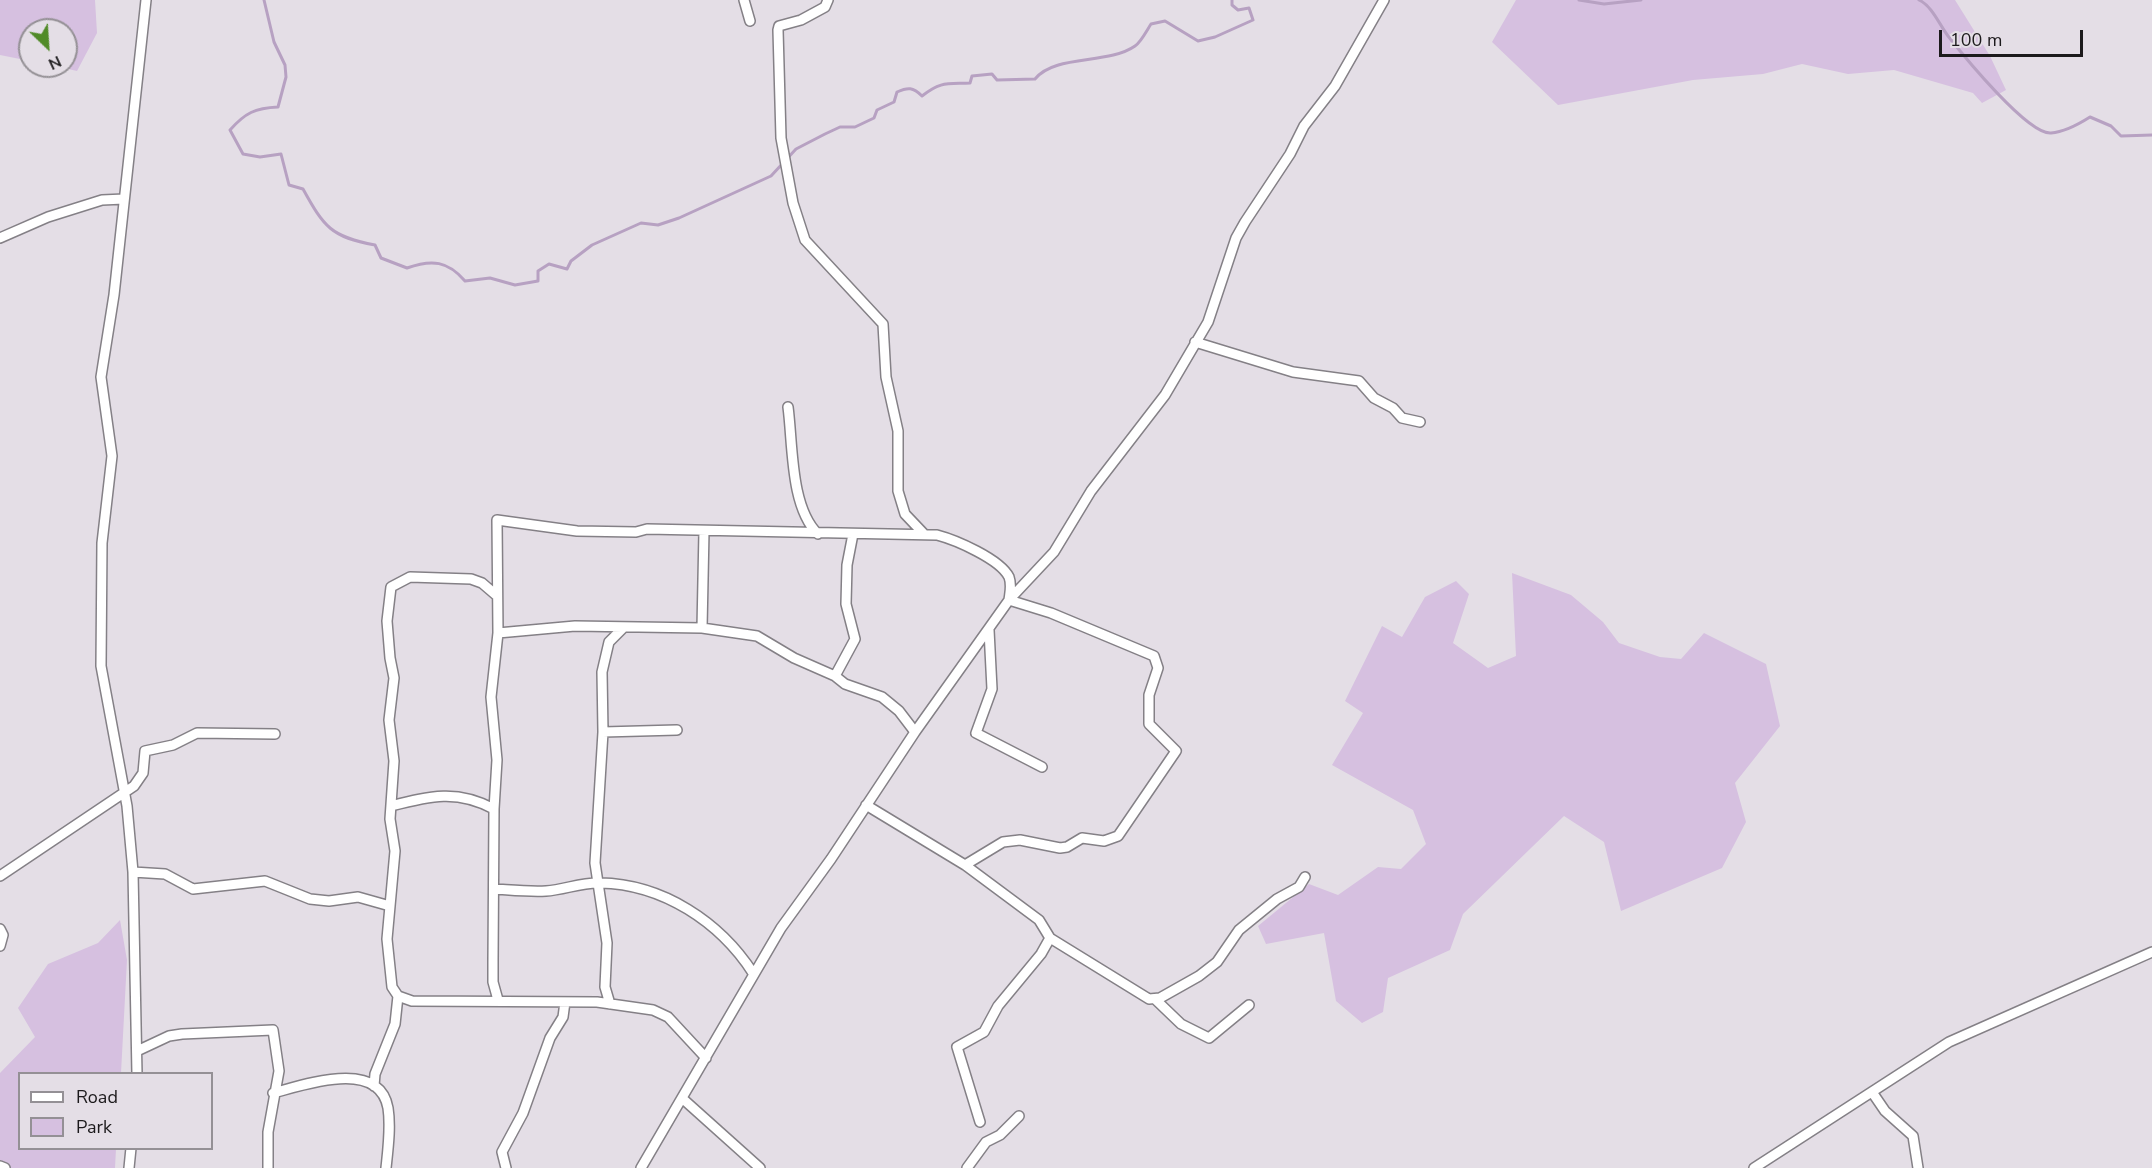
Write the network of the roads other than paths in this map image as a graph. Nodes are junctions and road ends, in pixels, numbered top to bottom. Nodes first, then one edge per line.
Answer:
1 (146, 0) edge
2 (744, 0) edge
3 (828, 0) edge
4 (1384, 0) edge
5 (750, 21) dead end
6 (124, 200) junction
7 (0, 238) edge
8 (1195, 342) junction
9 (788, 407) dead end
10 (1420, 422) dead end
11 (704, 531) junction
12 (818, 534) junction
13 (853, 534) junction
14 (924, 534) junction
15 (496, 595) junction
16 (1009, 600) junction
17 (624, 627) junction
18 (702, 628) junction
19 (989, 630) junction
20 (498, 633) junction
21 (835, 676) junction
22 (677, 730) dead end
23 (603, 732) junction
24 (915, 732) junction
25 (275, 734) dead end
26 (1042, 767) dead end
27 (125, 792) junction
28 (866, 805) junction
29 (391, 806) junction
30 (494, 809) junction
31 (965, 865) junction
32 (133, 872) junction
33 (0, 876) edge
34 (1305, 877) dead end
35 (599, 883) junction
36 (495, 889) junction
37 (390, 906) junction
38 (0, 929) edge
39 (1050, 938) junction
40 (0, 946) edge
41 (2152, 952) edge
42 (753, 973) junction
43 (398, 996) junction
44 (498, 1000) junction
45 (1156, 1000) junction
46 (564, 1002) junction
47 (610, 1004) junction
48 (1249, 1005) dead end
49 (137, 1051) junction
50 (706, 1058) junction
51 (137, 1072) edge
52 (374, 1086) junction
53 (1872, 1092) junction
54 (273, 1093) junction
55 (683, 1099) junction
56 (1018, 1116) dead end
57 (980, 1122) dead end
58 (131, 1150) edge
59 (0, 1166) edge
60 (5, 1168) edge
61 (129, 1168) edge
62 (267, 1168) edge
63 (386, 1168) edge
64 (506, 1168) edge
65 (641, 1168) edge
66 (760, 1168) edge
67 (967, 1168) edge
68 (1754, 1168) edge
69 (1918, 1168) edge

1 - 6 street
2 - 5 street
3 - 14 street
4 - 8 street
6 - 7 street
6 - 27 street
8 - 10 street
8 - 16 street
9 - 12 street
11 - 12 street
11 - 15 street
11 - 18 street
12 - 13 street
13 - 14 street
13 - 21 street
14 - 16 street
15 - 20 street
15 - 29 street
16 - 19 street
16 - 31 street
17 - 18 street
17 - 20 street
17 - 23 street
18 - 21 street
19 - 24 street
19 - 26 street
20 - 30 street
21 - 24 street
22 - 23 street
23 - 35 street
24 - 28 street
25 - 27 street
27 - 32 street
27 - 33 street
28 - 31 street
28 - 42 street
29 - 30 street
29 - 37 street
30 - 36 street
31 - 39 street
32 - 37 street
32 - 49 street
34 - 45 street
35 - 36 street
35 - 42 street
35 - 47 street
36 - 44 street
37 - 43 street
38 - 40 street
39 - 45 street
39 - 57 street
41 - 53 street
42 - 50 street
43 - 44 street
43 - 52 street
44 - 46 street
45 - 48 street
46 - 47 street
46 - 64 street
47 - 50 street
49 - 51 street
49 - 54 street
50 - 55 street
52 - 54 street
52 - 63 street
53 - 68 street
53 - 69 street
54 - 62 street
55 - 65 street
55 - 66 street
56 - 67 street
58 - 61 street
59 - 60 street

